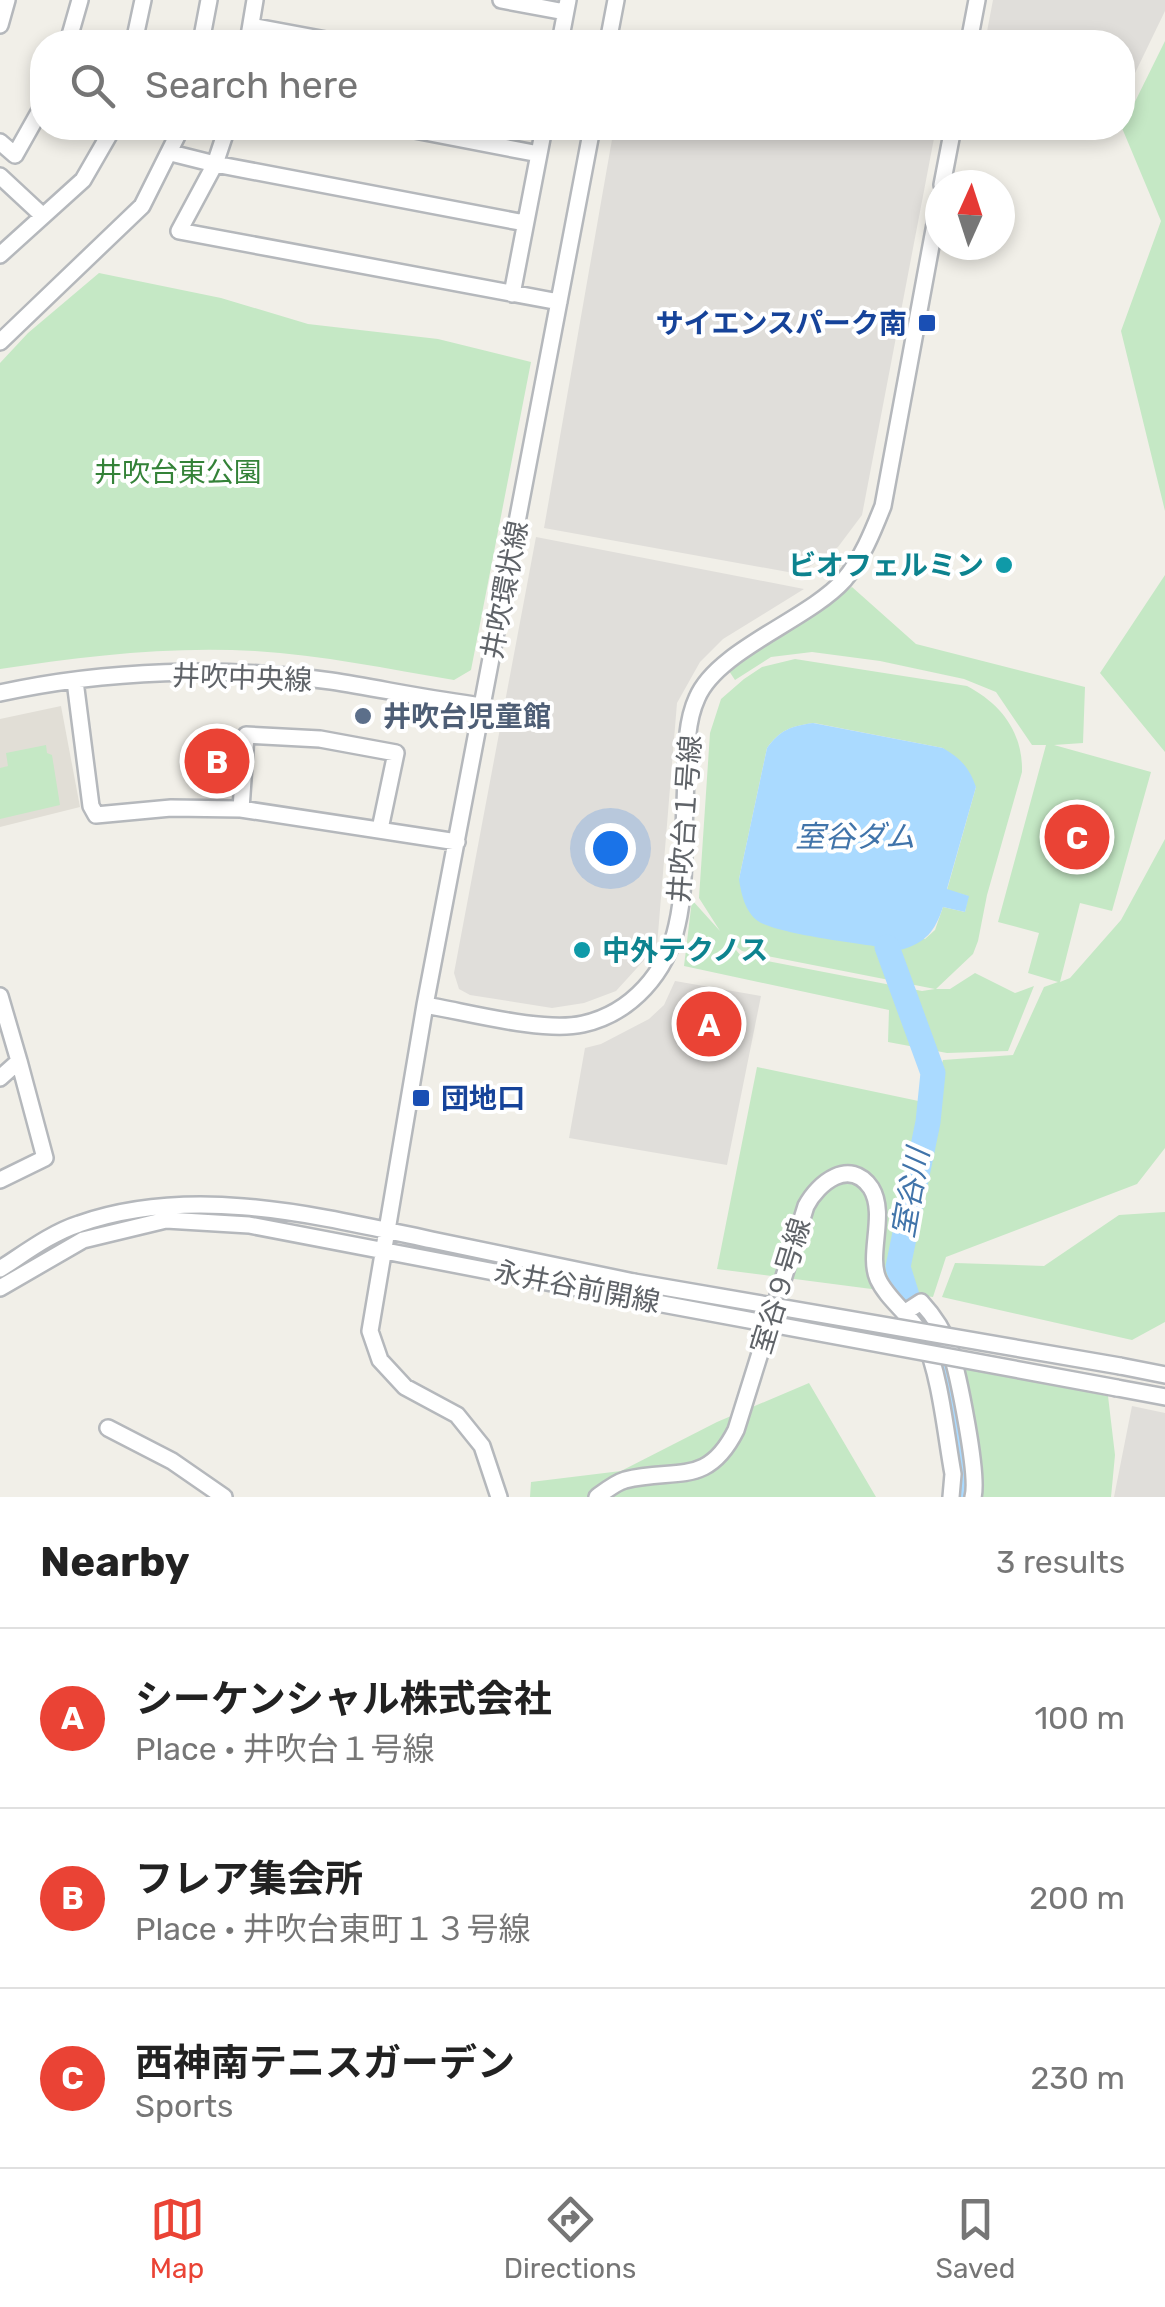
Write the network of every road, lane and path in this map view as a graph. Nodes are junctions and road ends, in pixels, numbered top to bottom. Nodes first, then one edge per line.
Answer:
1 (7, 0) edge
2 (80, 0) edge
3 (143, 0) edge
4 (209, 0) edge
5 (256, 0) edge
6 (500, 0) edge
7 (616, 0) edge
8 (977, 0) edge
9 (566, 6) edge
10 (0, 24) edge
11 (71, 30) edge
12 (137, 30) edge
13 (203, 30) edge
14 (250, 30) edge
15 (610, 30) edge
16 (971, 30) edge
17 (30, 128) edge
18 (106, 140) edge
19 (176, 140) edge
20 (223, 140) edge
21 (466, 140) edge
22 (541, 140) edge
23 (590, 140) edge
24 (951, 140) edge
25 (0, 142) edge
26 (171, 153) junction
27 (538, 154) junction
28 (216, 164) junction
29 (945, 170) edge
30 (0, 176) edge
31 (43, 216) junction
32 (526, 224) junction
33 (0, 255) edge
34 (928, 260) edge
35 (512, 294) junction
36 (559, 302) junction
37 (0, 342) edge
38 (75, 681) junction
39 (0, 693) edge
40 (483, 706) junction
41 (241, 809) junction
42 (380, 829) junction
43 (457, 842) junction
44 (0, 996) edge
45 (425, 1005) junction
46 (19, 1061) junction
47 (0, 1078) edge
48 (0, 1180) edge
49 (386, 1230) junction
50 (382, 1251) junction
51 (0, 1269) edge
52 (0, 1288) edge
53 (632, 1290) junction
54 (904, 1313) junction
55 (1165, 1375) edge
56 (1165, 1397) edge
57 (108, 1428) dead end
58 (951, 1496) edge
59 (224, 1497) edge
60 (499, 1497) edge
61 (596, 1497) edge
62 (973, 1497) edge

1 - 10 street
2 - 11 street
3 - 12 street
4 - 13 street
5 - 14 street
6 - 9 street
7 - 15 street
8 - 16 street
17 - 25 street
18 - 31 street
19 - 26 street
20 - 28 street
21 - 27 street
22 - 27 street
23 - 36 street, 井吹環状線
24 - 29 street
26 - 28 street
26 - 37 street
27 - 32 street
28 - 32 street
28 - 35 street
30 - 31 street
31 - 33 street
32 - 35 street
34 - 45 street, 井吹台１号線
35 - 36 street
36 - 40 street, 井吹環状線
38 - 39 street, 井吹中央線
38 - 40 street, 井吹中央線
38 - 41 street
40 - 43 street, 井吹環状線
41 - 42 street
41 - 42 street
42 - 43 street
43 - 45 street, 井吹環状線
44 - 46 street
45 - 49 street, 井吹環状線
46 - 47 street
46 - 48 street
49 - 50 street, 井吹環状線
49 - 51 street, 永井谷前開線
49 - 53 street, 永井谷前開線
50 - 52 street, 永井谷前開線
50 - 53 street, 永井谷前開線
50 - 60 street, 井吹環状線
53 - 55 street, 永井谷前開線, bridge
53 - 56 street, 永井谷前開線, bridge
54 - 58 street, 室谷９号線
54 - 61 street, 室谷９号線
54 - 62 street
57 - 59 street

